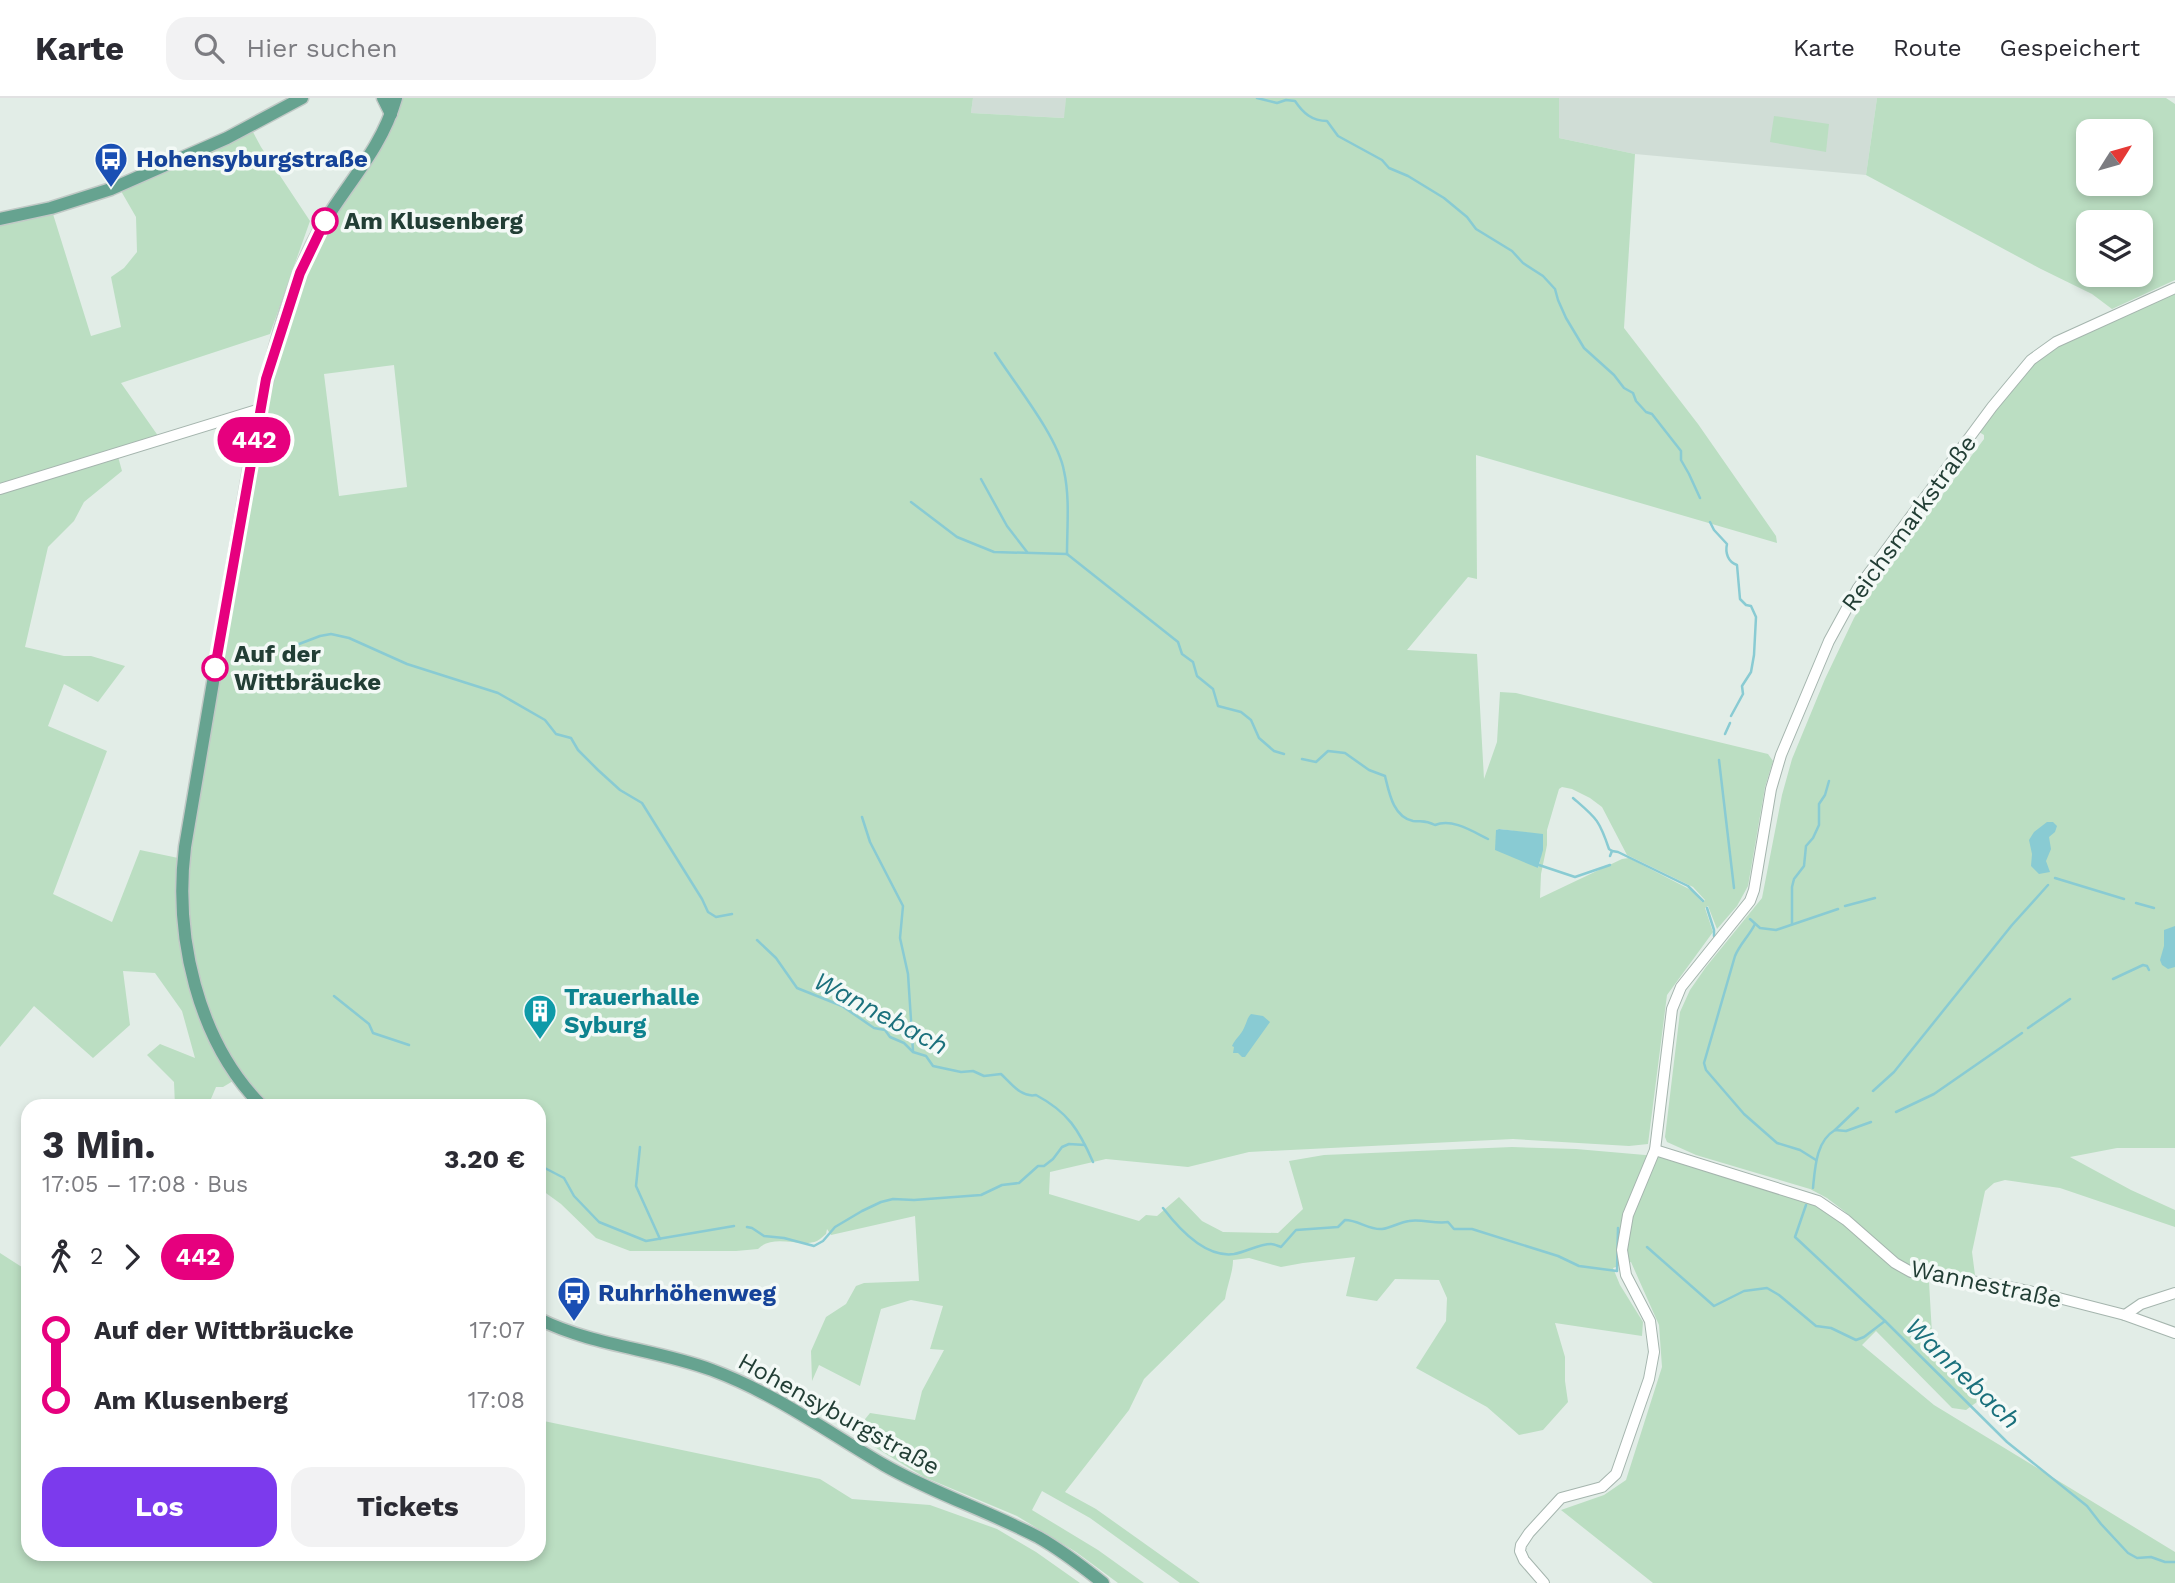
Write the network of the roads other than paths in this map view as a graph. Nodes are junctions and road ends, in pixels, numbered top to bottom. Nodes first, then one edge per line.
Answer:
1 (302, 98) edge
2 (383, 98) edge
3 (390, 98) edge
4 (396, 98) edge
5 (391, 114) junction
6 (0, 219) edge
7 (2175, 288) edge
8 (260, 409) junction
9 (0, 489) edge
10 (256, 1099) edge
11 (1656, 1150) junction
12 (2175, 1293) edge
13 (2125, 1315) junction
14 (546, 1322) edge
15 (2175, 1333) edge
16 (1103, 1583) edge
17 (1544, 1583) edge

1 - 6 main road
2 - 5 main road
3 - 5 main road
4 - 5 main road
5 - 8 main road
7 - 11 street, Reichsmarkstraße
8 - 9 street
8 - 10 main road
11 - 13 street, Wannestraße
11 - 17 street, Reichsmarkstraße
12 - 13 street
13 - 15 street, Wannestraße
14 - 16 main road, Hohensyburgstraße

